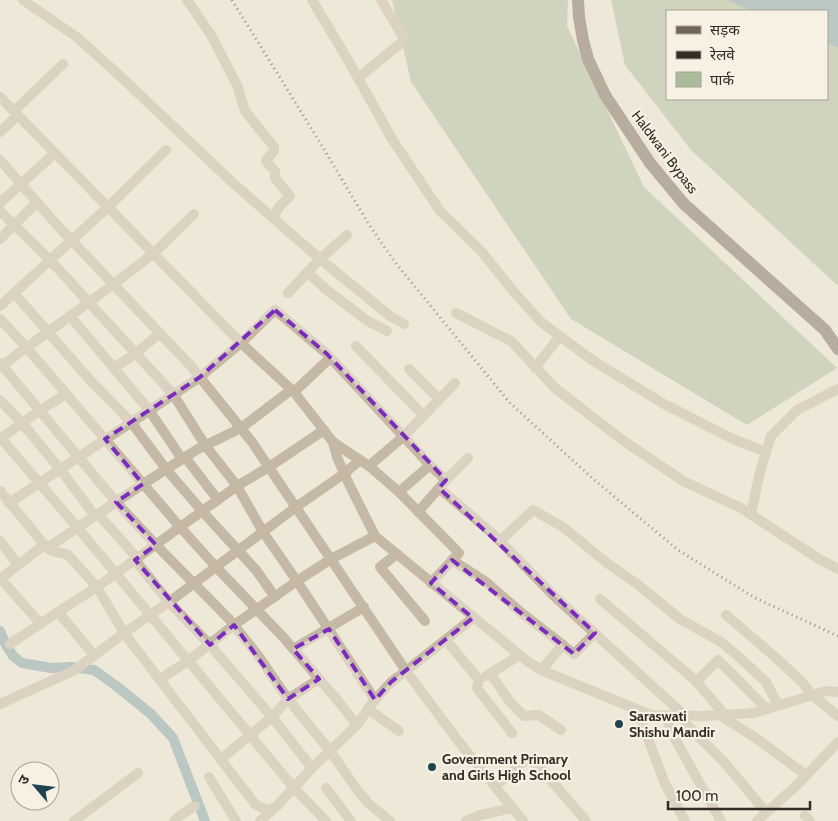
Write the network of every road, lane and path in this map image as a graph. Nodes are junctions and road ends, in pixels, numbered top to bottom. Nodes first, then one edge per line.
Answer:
1 (23, 0) edge
2 (187, 0) edge
3 (325, 0) edge
4 (381, 0) edge
5 (578, 0) edge
6 (313, 3) edge
7 (62, 64) dead end
8 (358, 78) junction
9 (0, 97) edge
10 (16, 113) junction
11 (0, 132) edge
12 (166, 150) dead end
13 (55, 153) junction
14 (0, 160) edge
15 (21, 184) junction
16 (37, 202) junction
17 (0, 203) edge
18 (108, 207) junction
19 (0, 211) edge
20 (194, 214) dead end
21 (272, 218) junction
22 (14, 225) junction
23 (346, 235) dead end
24 (0, 239) edge
25 (72, 240) junction
26 (154, 253) junction
27 (320, 259) junction
28 (50, 260) junction
29 (308, 273) junction
30 (114, 284) junction
31 (14, 293) junction
32 (288, 293) dead end
33 (88, 303) junction
34 (0, 306) edge
35 (456, 313) dead end
36 (70, 316) junction
37 (0, 319) edge
38 (404, 324) dead end
39 (825, 330) junction
40 (387, 331) dead end
41 (49, 332) junction
42 (160, 333) junction
43 (560, 336) junction
44 (838, 336) edge
45 (241, 342) junction
46 (356, 346) dead end
47 (27, 348) junction
48 (838, 349) edge
49 (136, 353) junction
50 (330, 358) junction
51 (1, 365) edge
52 (114, 368) junction
53 (535, 368) junction
54 (409, 369) dead end
55 (200, 377) junction
56 (455, 383) dead end
57 (838, 389) edge
58 (292, 391) junction
59 (66, 394) junction
60 (174, 394) junction
61 (439, 399) junction
62 (0, 400) edge
63 (149, 410) junction
64 (39, 411) junction
65 (423, 416) junction
66 (131, 422) junction
67 (22, 423) junction
68 (241, 428) junction
69 (324, 430) junction
70 (404, 436) junction
71 (0, 438) edge
72 (105, 439) junction
73 (333, 442) junction
74 (205, 446) junction
75 (766, 452) junction
76 (79, 457) junction
77 (184, 458) junction
78 (468, 458) dead end
79 (365, 463) junction
80 (430, 465) junction
81 (269, 467) junction
82 (60, 469) junction
83 (166, 469) junction
84 (345, 473) junction
85 (40, 483) junction
86 (143, 484) junction
87 (443, 484) junction
88 (237, 486) junction
89 (0, 491) edge
90 (399, 492) junction
91 (218, 500) junction
92 (116, 502) junction
93 (10, 503) junction
94 (296, 507) junction
95 (202, 511) junction
96 (418, 512) junction
97 (751, 514) junction
98 (96, 515) junction
99 (77, 527) junction
100 (180, 527) junction
101 (263, 532) junction
102 (375, 536) junction
103 (0, 541) edge
104 (500, 541) junction
105 (156, 545) junction
106 (46, 546) junction
107 (238, 550) junction
108 (397, 554) junction
109 (331, 559) junction
110 (136, 560) junction
111 (452, 560) junction
112 (18, 565) junction
113 (216, 567) junction
114 (838, 569) edge
115 (116, 574) junction
116 (0, 578) edge
117 (297, 581) junction
118 (431, 582) junction
119 (194, 583) junction
120 (97, 587) junction
121 (275, 598) junction
122 (600, 599) dead end
123 (169, 602) junction
124 (364, 607) junction
125 (258, 610) junction
126 (58, 612) junction
127 (151, 615) junction
128 (726, 615) dead end
129 (473, 618) junction
130 (425, 622) dead end
131 (40, 623) junction
132 (234, 626) junction
133 (329, 629) junction
134 (124, 633) junction
135 (595, 633) junction
136 (446, 640) junction
137 (10, 644) dead end
138 (210, 645) junction
139 (563, 645) junction
140 (293, 649) junction
141 (94, 655) junction
142 (520, 655) junction
143 (188, 661) junction
144 (541, 670) junction
145 (406, 671) junction
146 (490, 673) junction
147 (160, 679) junction
148 (319, 679) junction
149 (479, 680) junction
150 (696, 682) junction
151 (838, 692) edge
152 (812, 694) junction
153 (288, 699) junction
154 (375, 700) junction
155 (0, 704) edge
156 (773, 707) junction
157 (368, 709) junction
158 (637, 709) junction
159 (665, 715) junction
160 (681, 715) junction
161 (722, 715) junction
162 (272, 716) junction
163 (838, 716) edge
164 (356, 725) junction
165 (561, 730) dead end
166 (400, 731) dead end
167 (512, 733) dead end
168 (250, 735) junction
169 (838, 742) edge
170 (330, 751) junction
171 (220, 759) junction
172 (312, 768) junction
173 (138, 773) dead end
174 (806, 776) junction
175 (209, 777) dead end
176 (495, 786) junction
177 (294, 788) junction
178 (326, 788) dead end
179 (195, 806) dead end
180 (276, 807) junction
181 (513, 808) junction
182 (766, 812) junction
183 (263, 820) edge
184 (348, 820) edge
185 (74, 821) edge
186 (174, 821) edge
187 (236, 821) edge
188 (326, 821) edge
189 (390, 821) edge
190 (466, 821) edge
191 (523, 821) edge
192 (586, 821) edge
193 (685, 821) edge
194 (722, 821) edge
195 (757, 821) edge

1 - 21 street
2 - 21 street
3 - 6 street
4 - 8 street
5 - 39 main road, Haldwani Bypass
6 - 8 street
7 - 10 street
8 - 43 street
9 - 10 street
10 - 11 street
10 - 13 street
12 - 18 street
13 - 15 street
13 - 18 street
14 - 15 street
15 - 16 street
15 - 17 street
16 - 22 street
16 - 25 street
18 - 25 street
18 - 26 street
19 - 22 street
20 - 26 street
21 - 27 street
22 - 24 street
22 - 28 street
23 - 27 street
25 - 28 street
25 - 30 street
26 - 30 street
26 - 45 street
27 - 29 street
27 - 38 street
28 - 31 street
28 - 33 street
29 - 32 street
29 - 40 street
30 - 33 street
30 - 42 street
31 - 34 street
31 - 41 street
33 - 36 street
33 - 49 street
35 - 53 street
36 - 41 street
36 - 52 street
37 - 47 street
39 - 44 main road, Haldwani Bypass
39 - 48 main road, Haldwani Bypass
41 - 47 street
41 - 66 street
42 - 49 street
42 - 55 street
43 - 53 street
43 - 75 street
45 - 50 street
45 - 55 street
45 - 58 street
46 - 65 street
47 - 51 street
47 - 59 street
49 - 52 street
49 - 60 street
50 - 58 street
50 - 70 street
51 - 64 street
52 - 63 street
53 - 97 street
54 - 61 street
55 - 60 street
55 - 68 street
56 - 61 street
57 - 75 street
58 - 68 street
58 - 69 street
59 - 64 street
59 - 72 street
60 - 63 street
60 - 74 street
61 - 65 street
62 - 67 street
63 - 66 street
63 - 77 street
64 - 67 street
64 - 76 street
65 - 70 street
66 - 72 street
66 - 83 street
67 - 71 street
67 - 82 street
68 - 74 street
68 - 81 street
69 - 73 street
69 - 81 street
70 - 79 street
70 - 80 street
71 - 85 street
72 - 76 street
72 - 86 street
73 - 79 street
73 - 84 street
74 - 77 street
74 - 88 street
75 - 97 street
76 - 82 street
76 - 92 street
77 - 83 street
77 - 91 street
78 - 87 street
79 - 84 street
79 - 90 street
80 - 87 street
80 - 90 street
81 - 88 street
81 - 94 street
82 - 85 street
82 - 98 street
83 - 86 street
83 - 95 street
84 - 94 street
84 - 102 street
85 - 93 street
85 - 99 street
86 - 92 street
86 - 100 street
87 - 96 street
87 - 104 street
88 - 91 street
88 - 101 street
89 - 93 street
90 - 96 street
91 - 95 street
92 - 98 street
92 - 105 street
93 - 106 street
94 - 101 street
94 - 109 street
95 - 100 street
95 - 107 street
96 - 111 street
97 - 114 street
98 - 99 street
98 - 110 street
99 - 106 street
99 - 115 street
100 - 105 street
100 - 113 street
101 - 107 street
101 - 117 street
102 - 108 street
102 - 109 street
103 - 112 street
104 - 135 street
104 - 156 street
105 - 110 street
105 - 119 street
106 - 112 street
106 - 120 street
107 - 113 street
107 - 121 street
108 - 118 street
108 - 130 street
109 - 117 street
109 - 124 street
110 - 115 street
110 - 123 street
111 - 118 street
111 - 139 street
112 - 116 street
113 - 119 street
113 - 125 street
115 - 120 street
115 - 127 street
116 - 131 street
117 - 121 street
117 - 133 street
118 - 129 street
119 - 123 street
119 - 132 street
120 - 126 street
120 - 134 street
121 - 125 street
122 - 150 street
123 - 127 street
123 - 138 street
124 - 133 street
124 - 145 street
125 - 132 street
125 - 140 street
126 - 131 street
126 - 141 street
127 - 134 street
127 - 143 street
128 - 152 street
129 - 136 street
129 - 142 street
131 - 137 street
132 - 138 street
132 - 153 street
133 - 140 street
133 - 154 street
134 - 141 street
134 - 147 street
135 - 139 street
135 - 160 street
136 - 145 street
136 - 149 street
138 - 143 street
138 - 162 street
139 - 144 street
140 - 148 street
141 - 155 street
142 - 144 street
142 - 146 street
143 - 147 street
143 - 168 street
144 - 158 street
145 - 154 street
145 - 176 street
146 - 149 street
146 - 165 street
147 - 171 street
148 - 153 street
148 - 164 street
149 - 167 street
150 - 156 street
150 - 161 street
151 - 152 street
152 - 156 street
152 - 163 street
153 - 162 street
153 - 170 street
154 - 157 street
156 - 161 street
157 - 164 street
157 - 166 street
158 - 159 street
158 - 193 street
159 - 160 street
159 - 194 street
160 - 161 street
160 - 182 street
161 - 174 street
162 - 168 street
162 - 172 street
164 - 170 street
168 - 171 street
168 - 177 street
169 - 174 street
170 - 172 street
170 - 189 street
171 - 180 street
172 - 177 street
173 - 185 street
174 - 182 street
175 - 187 street
176 - 181 street
176 - 192 street
177 - 180 street
177 - 188 street
178 - 184 street
179 - 186 street
180 - 183 street
181 - 190 street
181 - 191 street
182 - 195 street

